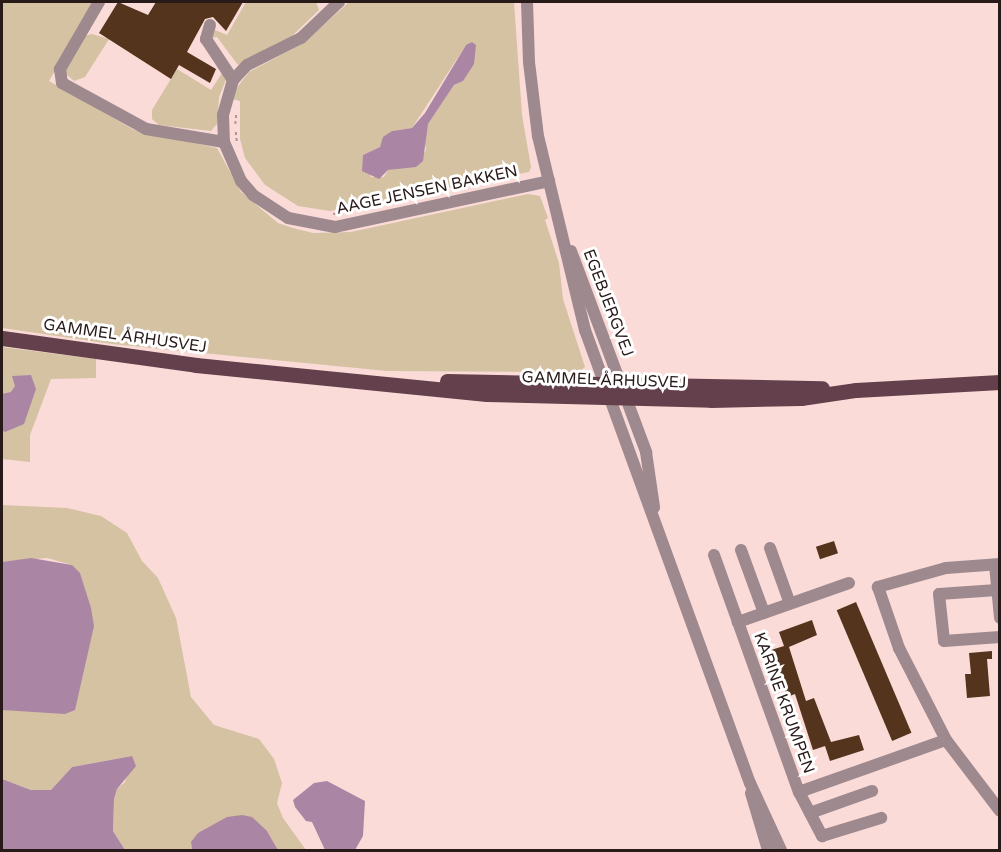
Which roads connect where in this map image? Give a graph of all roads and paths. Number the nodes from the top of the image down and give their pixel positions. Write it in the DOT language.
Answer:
graph roads {
  1 [pos="99,2"];
  2 [pos="339,2"];
  3 [pos="526,2"];
  4 [pos="210,26"];
  5 [pos="233,80"];
  6 [pos="236,110"];
  7 [pos="224,142"];
  8 [pos="237,144"];
  9 [pos="549,181"];
  10 [pos="405,200"];
  11 [pos="329,215"];
  12 [pos="566,242"];
  13 [pos="2,338"];
  14 [pos="999,382"];
  15 [pos="621,385"];
  16 [pos="856,390"];
  17 [pos="606,392"];
  18 [pos="627,400"];
  19 [pos="655,514"];
  20 [pos="770,548"];
  21 [pos="741,550"];
  22 [pos="714,555"];
  23 [pos="997,565"];
  24 [pos="849,583"];
  25 [pos="997,590"];
  26 [pos="790,604"];
  27 [pos="764,613"];
  28 [pos="999,618"];
  29 [pos="738,622"];
  30 [pos="999,637"];
  31 [pos="946,740"];
  32 [pos="750,783"];
  33 [pos="799,792"];
  34 [pos="872,792"];
  35 [pos="999,810"];
  36 [pos="810,813"];
  37 [pos="880,818"];
  38 [pos="768,850"];
  39 [pos="781,850"];
  1 -- 7 [label="street"];
  2 -- 5 [label="street"];
  3 -- 9 [label="street, EGEBJERGVEJ"];
  4 -- 5 [label="street"];
  5 -- 7 [label="street, AAGE JENSEN BAKKEN"];
  6 -- 8 [label="path"];
  7 -- 9 [label="street, AAGE JENSEN BAKKEN"];
  9 -- 12 [label="street, EGEBJERGVEJ"];
  10 -- 11 [label="path"];
  12 -- 15 [label="street, EGEBJERGVEJ"];
  12 -- 17 [label="street, EGEBJERGVEJ"];
  13 -- 17 [label="main road, GAMMEL ÅRHUSVEJ"];
  14 -- 16 [label="main road, GAMMEL ÅRHUSVEJ"];
  15 -- 16 [label="main road, GAMMEL ÅRHUSVEJ"];
  15 -- 17 [label="main road, GAMMEL ÅRHUSVEJ"];
  15 -- 18 [label="street, EGEBJERGVEJ"];
  16 -- 18 [label="main road, GAMMEL ÅRHUSVEJ"];
  17 -- 18 [label="main road, GAMMEL ÅRHUSVEJ"];
  17 -- 19 [label="street, EGEBJERGVEJ"];
  18 -- 19 [label="street, EGEBJERGVEJ"];
  19 -- 32 [label="street, EGEBJERGVEJ"];
  20 -- 26 [label="street"];
  21 -- 27 [label="street"];
  22 -- 29 [label="street"];
  23 -- 25 [label="street"];
  23 -- 31 [label="street"];
  24 -- 26 [label="street, KARINE KRUMPEN"];
  25 -- 28 [label="street"];
  25 -- 30 [label="street"];
  26 -- 27 [label="street, KARINE KRUMPEN"];
  27 -- 29 [label="street, KARINE KRUMPEN"];
  29 -- 33 [label="street, KARINE KRUMPEN"];
  31 -- 33 [label="street, KARINE KRUMPEN"];
  31 -- 35 [label="street"];
  32 -- 38 [label="street, EGEBJERGVEJ"];
  32 -- 39 [label="street, EGEBJERGVEJ"];
  33 -- 36 [label="street"];
  34 -- 36 [label="street"];
  36 -- 37 [label="street"];
}
